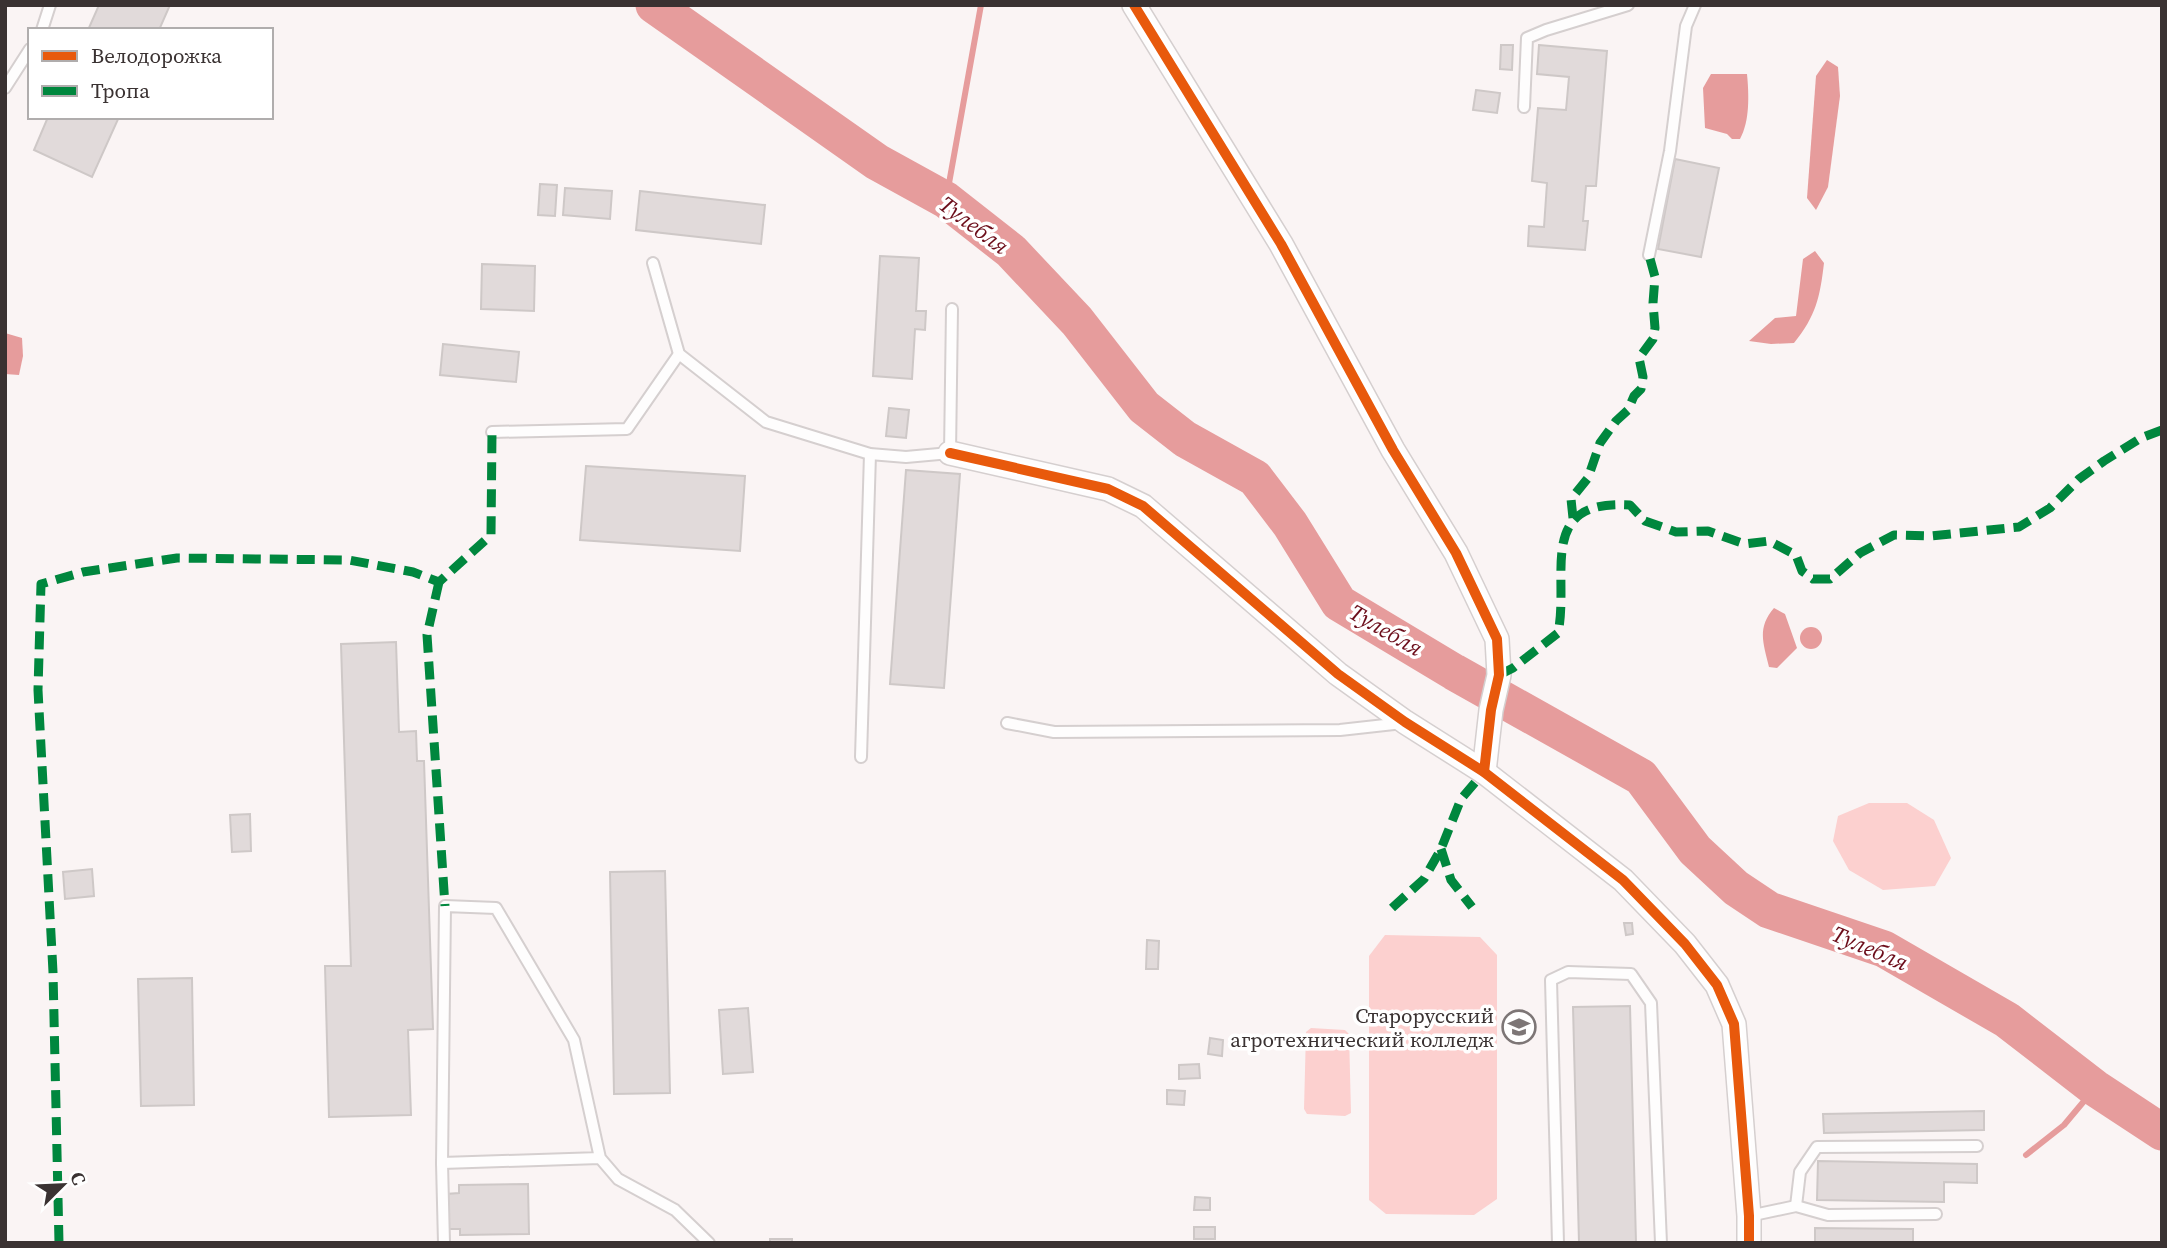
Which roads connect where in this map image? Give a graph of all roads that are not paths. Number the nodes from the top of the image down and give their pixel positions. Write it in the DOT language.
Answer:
graph roads {
  1 [pos="50,5"];
  2 [pos="1134,5"];
  3 [pos="1628,5"];
  4 [pos="1695,5"];
  5 [pos="43,28"];
  6 [pos="28,52"];
  7 [pos="5,88"];
  8 [pos="1524,107"];
  9 [pos="1648,255"];
  10 [pos="653,263"];
  11 [pos="952,309"];
  12 [pos="679,354"];
  13 [pos="492,432"];
  14 [pos="950,453"];
  15 [pos="870,454"];
  16 [pos="1405,722"];
  17 [pos="1007,723"];
  18 [pos="861,757"];
  19 [pos="1484,772"];
  20 [pos="1977,1146"];
  21 [pos="600,1158"];
  22 [pos="442,1163"];
  23 [pos="1796,1206"];
  24 [pos="1936,1214"];
  25 [pos="1749,1216"];
  26 [pos="444,1243"];
  27 [pos="709,1243"];
  28 [pos="1558,1243"];
  29 [pos="1661,1243"];
  30 [pos="1749,1243"];
  1 -- 5 [label="lane"];
  2 -- 19 [label="street"];
  3 -- 8 [label="lane"];
  4 -- 9 [label="lane"];
  6 -- 7 [label="lane"];
  10 -- 12 [label="lane"];
  11 -- 14 [label="lane"];
  12 -- 13 [label="lane"];
  12 -- 15 [label="lane"];
  14 -- 15 [label="lane"];
  14 -- 16 [label="street"];
  15 -- 18 [label="lane"];
  16 -- 17 [label="lane"];
  16 -- 19 [label="street"];
  19 -- 25 [label="street"];
  20 -- 23 [label="lane"];
  21 -- 22 [label="lane"];
  21 -- 22 [label="lane"];
  21 -- 27 [label="lane"];
  22 -- 26 [label="lane"];
  23 -- 24 [label="lane"];
  23 -- 25 [label="lane"];
  25 -- 30 [label="street"];
  28 -- 29 [label="lane"];
}
